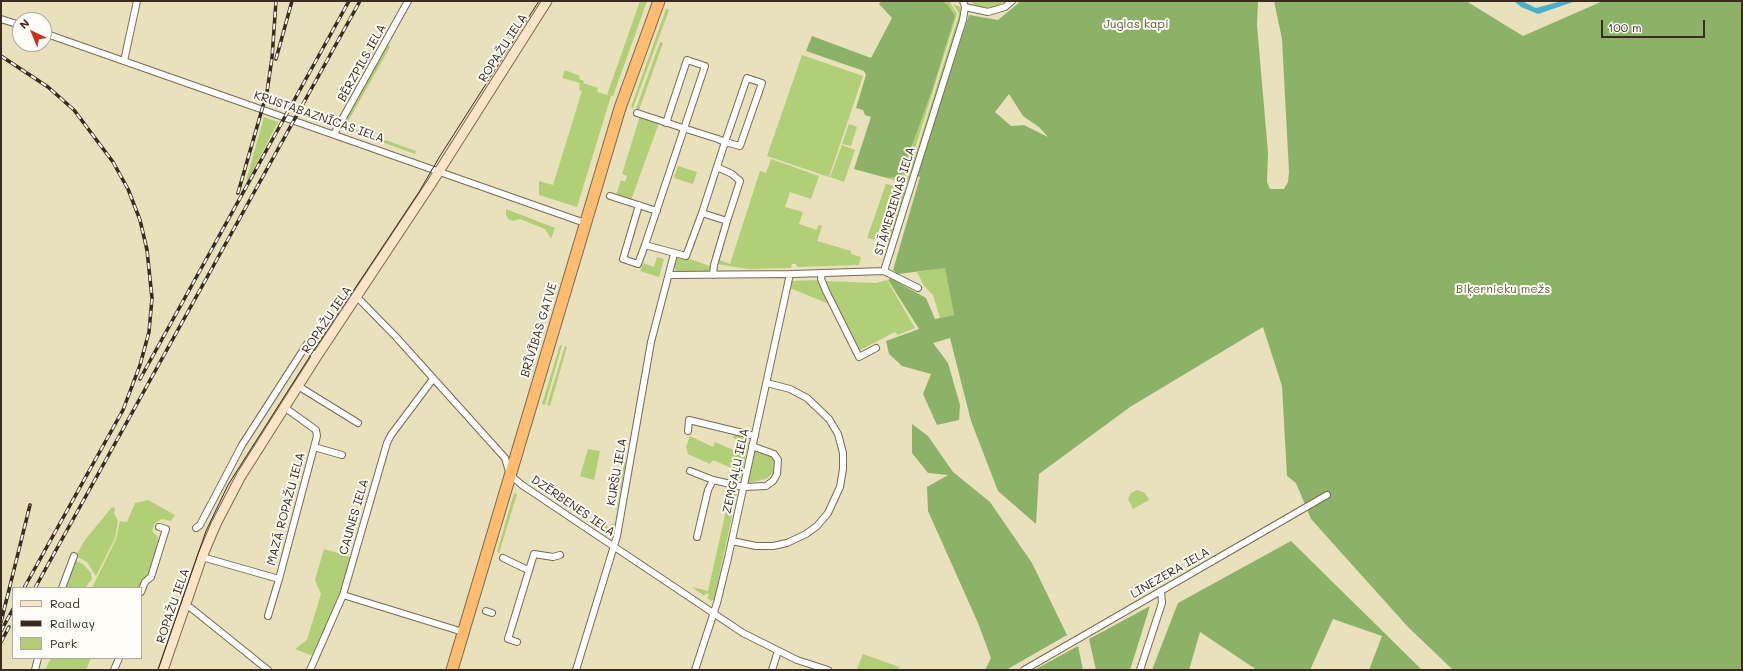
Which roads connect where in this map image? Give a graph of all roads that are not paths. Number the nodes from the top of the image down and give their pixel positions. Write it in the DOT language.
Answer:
graph roads {
  1 [pos="137,1"];
  2 [pos="408,1"];
  3 [pos="547,1"];
  4 [pos="659,1"];
  5 [pos="1012,1"];
  6 [pos="964,4"];
  7 [pos="1,19"];
  8 [pos="12,22"];
  9 [pos="52,36"];
  10 [pos="124,61"];
  11 [pos="637,113"];
  12 [pos="666,123"];
  13 [pos="683,128"];
  14 [pos="334,134"];
  15 [pos="725,142"];
  16 [pos="717,167"];
  17 [pos="439,170"];
  18 [pos="610,196"];
  19 [pos="639,205"];
  20 [pos="657,210"];
  21 [pos="702,213"];
  22 [pos="727,221"];
  23 [pos="585,223"];
  24 [pos="645,244"];
  25 [pos="674,254"];
  26 [pos="884,271"];
  27 [pos="790,274"];
  28 [pos="822,274"];
  29 [pos="669,275"];
  30 [pos="713,275"];
  31 [pos="918,288"];
  32 [pos="357,297"];
  33 [pos="876,348"];
  34 [pos="317,356"];
  35 [pos="433,379"];
  36 [pos="767,383"];
  37 [pos="298,386"];
  38 [pos="284,407"];
  39 [pos="358,424"];
  40 [pos="688,431"];
  41 [pos="755,436"];
  42 [pos="752,446"];
  43 [pos="314,447"];
  44 [pos="342,455"];
  45 [pos="690,471"];
  46 [pos="510,475"];
  47 [pos="713,480"];
  48 [pos="744,487"];
  49 [pos="1327,495"];
  50 [pos="159,527"];
  51 [pos="196,528"];
  52 [pos="697,537"];
  53 [pos="732,541"];
  54 [pos="614,547"];
  55 [pos="74,556"];
  56 [pos="560,556"];
  57 [pos="202,557"];
  58 [pos="503,558"];
  59 [pos="528,570"];
  60 [pos="279,579"];
  61 [pos="62,587"];
  62 [pos="142,590"];
  63 [pos="1161,591"];
  64 [pos="343,595"];
  65 [pos="186,606"];
  66 [pos="714,613"];
  67 [pos="268,616"];
  68 [pos="463,632"];
  69 [pos="518,642"];
  70 [pos="778,651"];
  71 [pos="38,659"];
  72 [pos="119,659"];
  73 [pos="34,670"];
  74 [pos="114,670"];
  75 [pos="163,670"];
  76 [pos="268,670"];
  77 [pos="310,670"];
  78 [pos="452,670"];
  79 [pos="576,670"];
  80 [pos="695,670"];
  81 [pos="772,670"];
  82 [pos="828,670"];
  83 [pos="1024,670"];
  84 [pos="1140,670"];
  1 -- 10 [label="street"];
  2 -- 14 [label="street, BĒRZPILS IELA"];
  3 -- 17 [label="street, ROPAŽU IELA"];
  4 -- 23 [label="highway, BRĪVĪBAS GATVE"];
  5 -- 6 [label="street"];
  6 -- 26 [label="street, STĀMERIENAS IELA"];
  7 -- 8 [label="street"];
  9 -- 10 [label="street, KRUSTABAZNĪCAS IELA"];
  10 -- 14 [label="street, KRUSTABAZNĪCAS IELA"];
  11 -- 12 [label="street"];
  12 -- 13 [label="street"];
  12 -- 13 [label="street"];
  13 -- 15 [label="street"];
  13 -- 20 [label="street"];
  14 -- 17 [label="street, KRUSTABAZNĪCAS IELA"];
  15 -- 15 [label="street"];
  15 -- 16 [label="street"];
  16 -- 21 [label="street"];
  16 -- 22 [label="street"];
  17 -- 23 [label="street, KRUSTABAZNĪCAS IELA"];
  17 -- 32 [label="street, ROPAŽU IELA"];
  18 -- 19 [label="street"];
  19 -- 20 [label="street"];
  19 -- 24 [label="street"];
  20 -- 24 [label="street"];
  21 -- 22 [label="street"];
  21 -- 25 [label="street"];
  22 -- 30 [label="street"];
  23 -- 46 [label="highway, BRĪVĪBAS GATVE"];
  24 -- 25 [label="street"];
  25 -- 29 [label="street, KURŠU IELA"];
  26 -- 28 [label="street, STĀMERIENAS IELA"];
  26 -- 31 [label="street"];
  27 -- 28 [label="street, STĀMERIENAS IELA"];
  27 -- 30 [label="street, STĀMERIENAS IELA"];
  27 -- 36 [label="street, ZEMGAĻU IELA"];
  28 -- 33 [label="street"];
  29 -- 30 [label="street, STĀMERIENAS IELA"];
  29 -- 54 [label="street, KURŠU IELA"];
  32 -- 34 [label="street, ROPAŽU IELA"];
  32 -- 35 [label="street"];
  34 -- 37 [label="street, ROPAŽU IELA"];
  34 -- 51 [label="street, ROPAŽU IELA"];
  35 -- 46 [label="street"];
  35 -- 64 [label="street, CAUNES IELA"];
  36 -- 41 [label="street, ZEMGAĻU IELA"];
  36 -- 53 [label="street"];
  37 -- 38 [label="street, ROPAŽU IELA"];
  37 -- 39 [label="street"];
  38 -- 43 [label="street, MAZĀ ROPAŽU IELA"];
  38 -- 57 [label="street, ROPAŽU IELA"];
  40 -- 41 [label="street"];
  41 -- 42 [label="street, ZEMGAĻU IELA"];
  42 -- 48 [label="street, ZEMGAĻU IELA"];
  42 -- 48 [label="street"];
  43 -- 44 [label="street"];
  43 -- 60 [label="street, MAZĀ ROPAŽU IELA"];
  45 -- 47 [label="street"];
  46 -- 54 [label="street, DZĒRBENES IELA"];
  46 -- 68 [label="highway, BRĪVĪBAS GATVE"];
  47 -- 48 [label="street"];
  47 -- 52 [label="street"];
  48 -- 53 [label="street, ZEMGAĻU IELA"];
  49 -- 63 [label="street, LINEZERA IELA"];
  50 -- 62 [label="street"];
  53 -- 66 [label="street, ZEMGAĻU IELA"];
  54 -- 66 [label="street, DZĒRBENES IELA"];
  54 -- 79 [label="street, KURŠU IELA"];
  55 -- 61 [label="street"];
  56 -- 59 [label="street"];
  57 -- 60 [label="street, MAZĀ ROPAŽU IELA"];
  57 -- 65 [label="street, ROPAŽU IELA"];
  58 -- 59 [label="street"];
  59 -- 69 [label="street"];
  60 -- 67 [label="street"];
  63 -- 83 [label="street, LINEZERA IELA"];
  63 -- 84 [label="street"];
  64 -- 68 [label="street"];
  64 -- 77 [label="street, CAUNES IELA"];
  65 -- 75 [label="street, ROPAŽU IELA"];
  65 -- 76 [label="street"];
  66 -- 70 [label="street, DZĒRBENES IELA"];
  66 -- 80 [label="street, ZEMGAĻU IELA"];
  68 -- 78 [label="highway, BRĪVĪBAS GATVE"];
  70 -- 81 [label="street"];
  70 -- 82 [label="street, DZĒRBENES IELA"];
  71 -- 73 [label="street"];
  72 -- 74 [label="street"];
}
